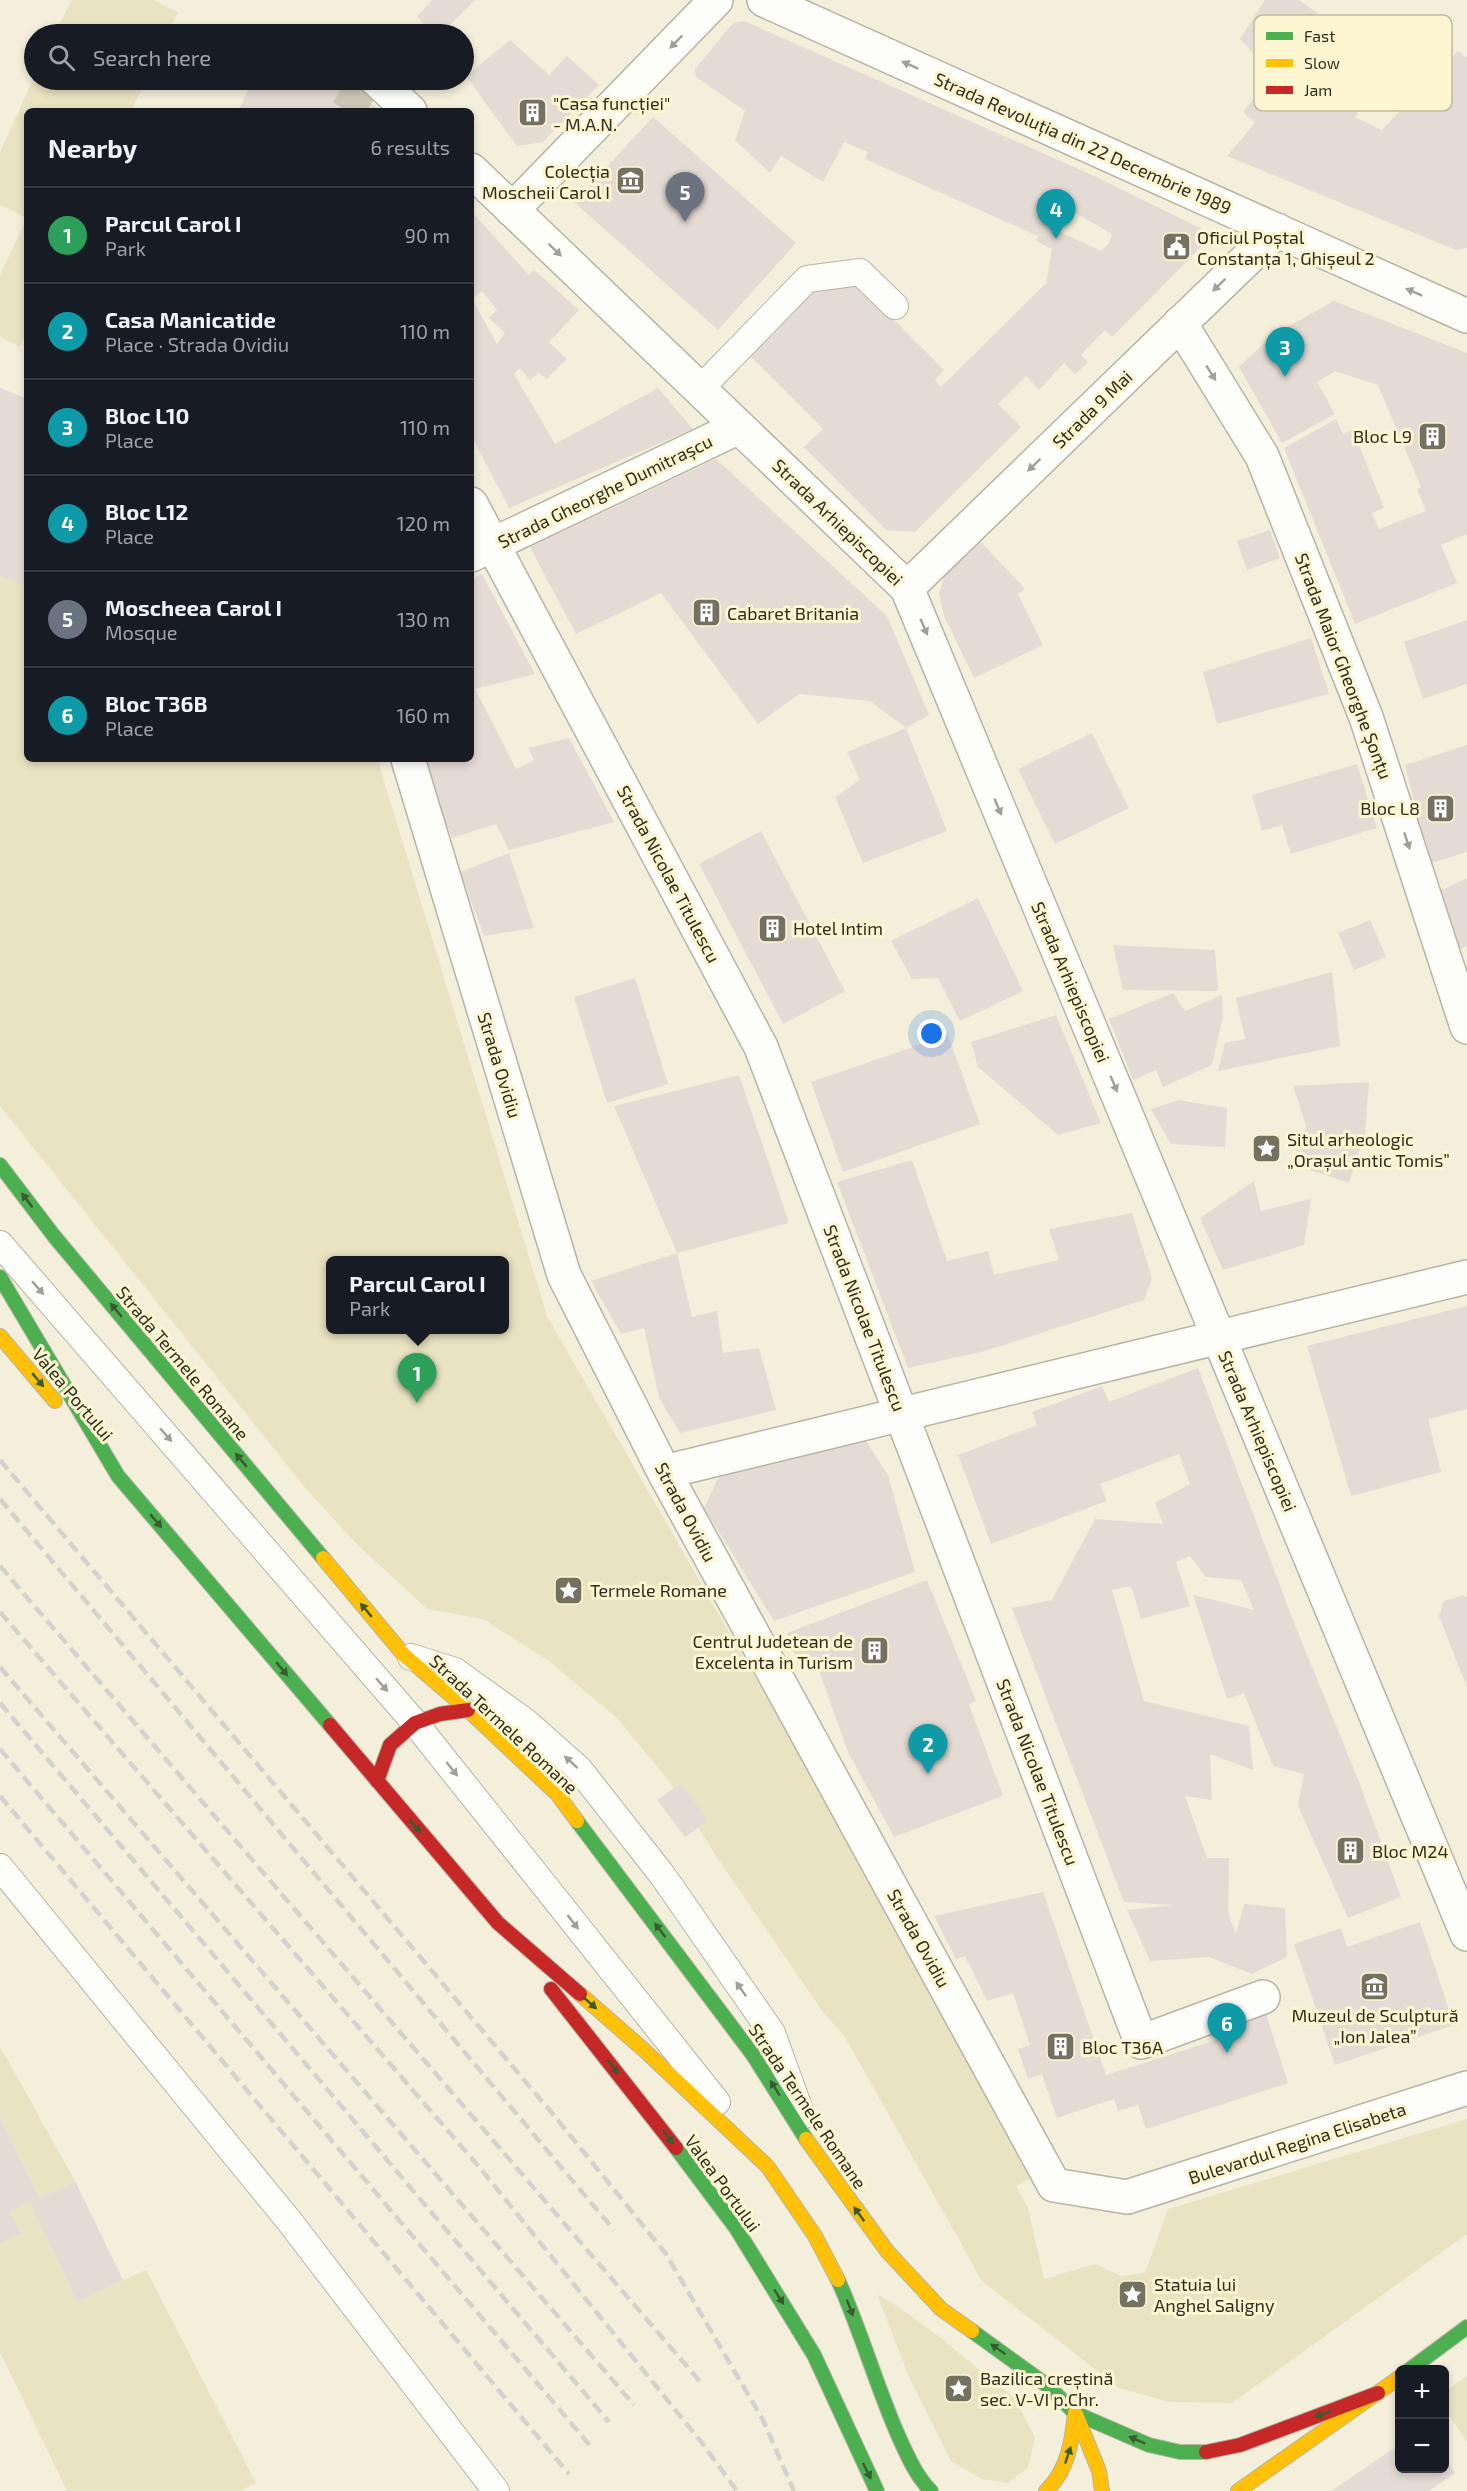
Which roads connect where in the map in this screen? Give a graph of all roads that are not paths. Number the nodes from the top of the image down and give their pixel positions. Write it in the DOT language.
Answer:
graph roads {
  1 [pos="716,0"];
  2 [pos="764,0"];
  3 [pos="388,90"];
  4 [pos="407,108"];
  5 [pos="474,173"];
  6 [pos="512,210"];
  7 [pos="1277,230"];
  8 [pos="895,306"];
  9 [pos="1467,316"];
  10 [pos="1180,323"];
  11 [pos="700,389"];
  12 [pos="739,427"];
  13 [pos="474,517"];
  14 [pos="482,550"];
  15 [pos="907,588"];
  16 [pos="409,762"];
  17 [pos="1467,1027"];
  18 [pos="0,1165"];
  19 [pos="27,1221"];
  20 [pos="54,1236"];
  21 [pos="0,1244"];
  22 [pos="0,1277"];
  23 [pos="1467,1277"];
  24 [pos="0,1336"];
  25 [pos="1219,1337"];
  26 [pos="902,1416"];
  27 [pos="664,1472"];
  28 [pos="118,1476"];
  29 [pos="404,1655"];
  30 [pos="468,1710"];
  31 [pos="415,1723"];
  32 [pos="377,1781"];
  33 [pos="0,1867"];
  34 [pos="498,1923"];
  35 [pos="1467,1934"];
  36 [pos="1263,1996"];
  37 [pos="1467,2088"];
  38 [pos="817,2156"];
  39 [pos="768,2167"];
  40 [pos="1127,2197"];
  41 [pos="1467,2327"];
  42 [pos="1416,2365"];
  43 [pos="1395,2381"];
  44 [pos="1378,2393"];
  45 [pos="1075,2413"];
  46 [pos="496,2491"];
  47 [pos="877,2491"];
  48 [pos="931,2491"];
  49 [pos="1047,2491"];
  50 [pos="1102,2491"];
  51 [pos="1238,2491"];
  1 -- 6 [label="street, one-way"];
  7 -- 2 [label="street, Strada Revoluția din 22 Decembrie 1989, one-way"];
  3 -- 4 [label="street"];
  5 -- 6 [label="street, Strada Arhiepiscopiei"];
  6 -- 11 [label="street, Strada Arhiepiscopiei, one-way"];
  9 -- 7 [label="street, Strada Revoluția din 22 Decembrie 1989, one-way"];
  7 -- 10 [label="street, Strada 9 Mai, one-way"];
  8 -- 11 [label="lane"];
  10 -- 15 [label="street, Strada 9 Mai, one-way"];
  10 -- 17 [label="street, Strada Maior Gheorghe Șonțu, one-way"];
  11 -- 12 [label="street, Strada Arhiepiscopiei"];
  12 -- 14 [label="street, Strada Gheorghe Dumitrașcu"];
  12 -- 15 [label="street, Strada Arhiepiscopiei"];
  13 -- 14 [label="street, Strada Nicolae Titulescu"];
  14 -- 26 [label="street, Strada Nicolae Titulescu"];
  15 -- 25 [label="street, Strada Arhiepiscopiei, one-way"];
  16 -- 27 [label="street, Strada Ovidiu"];
  20 -- 18 [label="street, Strada Termele Romane, one-way"];
  19 -- 20 [label="street"];
  29 -- 20 [label="street, Strada Termele Romane, one-way"];
  21 -- 31 [label="lane, one-way"];
  22 -- 28 [label="street"];
  23 -- 25 [label="street"];
  24 -- 28 [label="street, Valea Portului, one-way"];
  25 -- 26 [label="street"];
  25 -- 35 [label="street, Strada Arhiepiscopiei"];
  26 -- 27 [label="street"];
  26 -- 36 [label="street, Strada Nicolae Titulescu"];
  27 -- 40 [label="street, Strada Ovidiu"];
  28 -- 32 [label="street, one-way"];
  29 -- 30 [label="street, Strada Termele Romane"];
  38 -- 29 [label="lane, one-way"];
  30 -- 31 [label="street"];
  38 -- 30 [label="street, Strada Termele Romane, one-way"];
  31 -- 32 [label="street"];
  31 -- 39 [label="lane, one-way"];
  32 -- 34 [label="street, one-way"];
  33 -- 46 [label="lane"];
  34 -- 39 [label="street, one-way"];
  34 -- 47 [label="street, Valea Portului, one-way"];
  37 -- 40 [label="street, Bulevardul Regina Elisabeta"];
  45 -- 38 [label="street, Strada Termele Romane, one-way"];
  39 -- 48 [label="street, one-way"];
  41 -- 42 [label="street"];
  43 -- 44 [label="street, Strada Termele Romane"];
  44 -- 45 [label="street, Strada Termele Romane, one-way"];
  44 -- 51 [label="street, Strada Termele Romane"];
  49 -- 45 [label="street, one-way"];
  45 -- 50 [label="street"];
}
